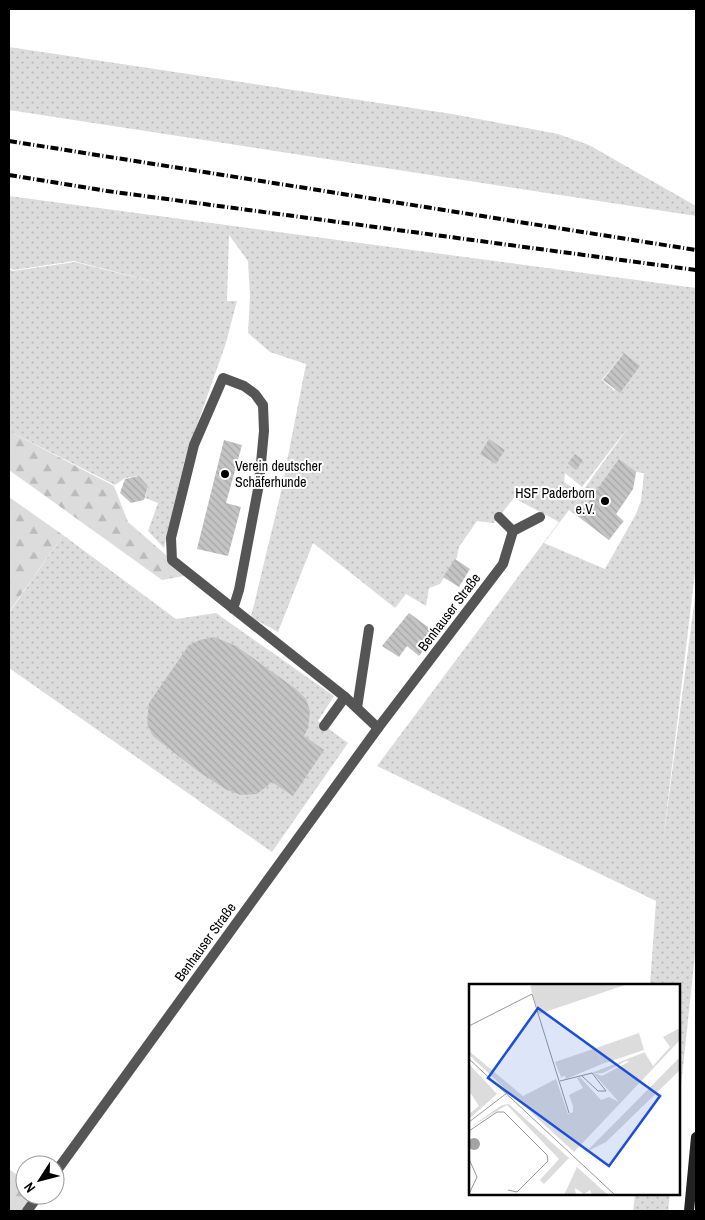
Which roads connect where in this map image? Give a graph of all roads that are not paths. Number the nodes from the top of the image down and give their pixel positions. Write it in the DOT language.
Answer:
graph roads {
  1 [pos="540,517"];
  2 [pos="499,518"];
  3 [pos="513,531"];
  4 [pos="233,609"];
  5 [pos="369,629"];
  6 [pos="345,696"];
  7 [pos="357,708"];
  8 [pos="324,726"];
  9 [pos="378,728"];
  10 [pos="696,1137"];
  11 [pos="65,1159"];
  12 [pos="688,1211"];
  1 -- 3 [label="lane"];
  2 -- 3 [label="lane"];
  3 -- 9 [label="lane, Benhauser Straße"];
  4 -- 4 [label="lane"];
  4 -- 6 [label="lane"];
  5 -- 7 [label="lane"];
  6 -- 7 [label="lane"];
  6 -- 8 [label="lane"];
  7 -- 9 [label="lane"];
  9 -- 11 [label="lane, Benhauser Straße"];
  10 -- 12 [label="main road"];
}
